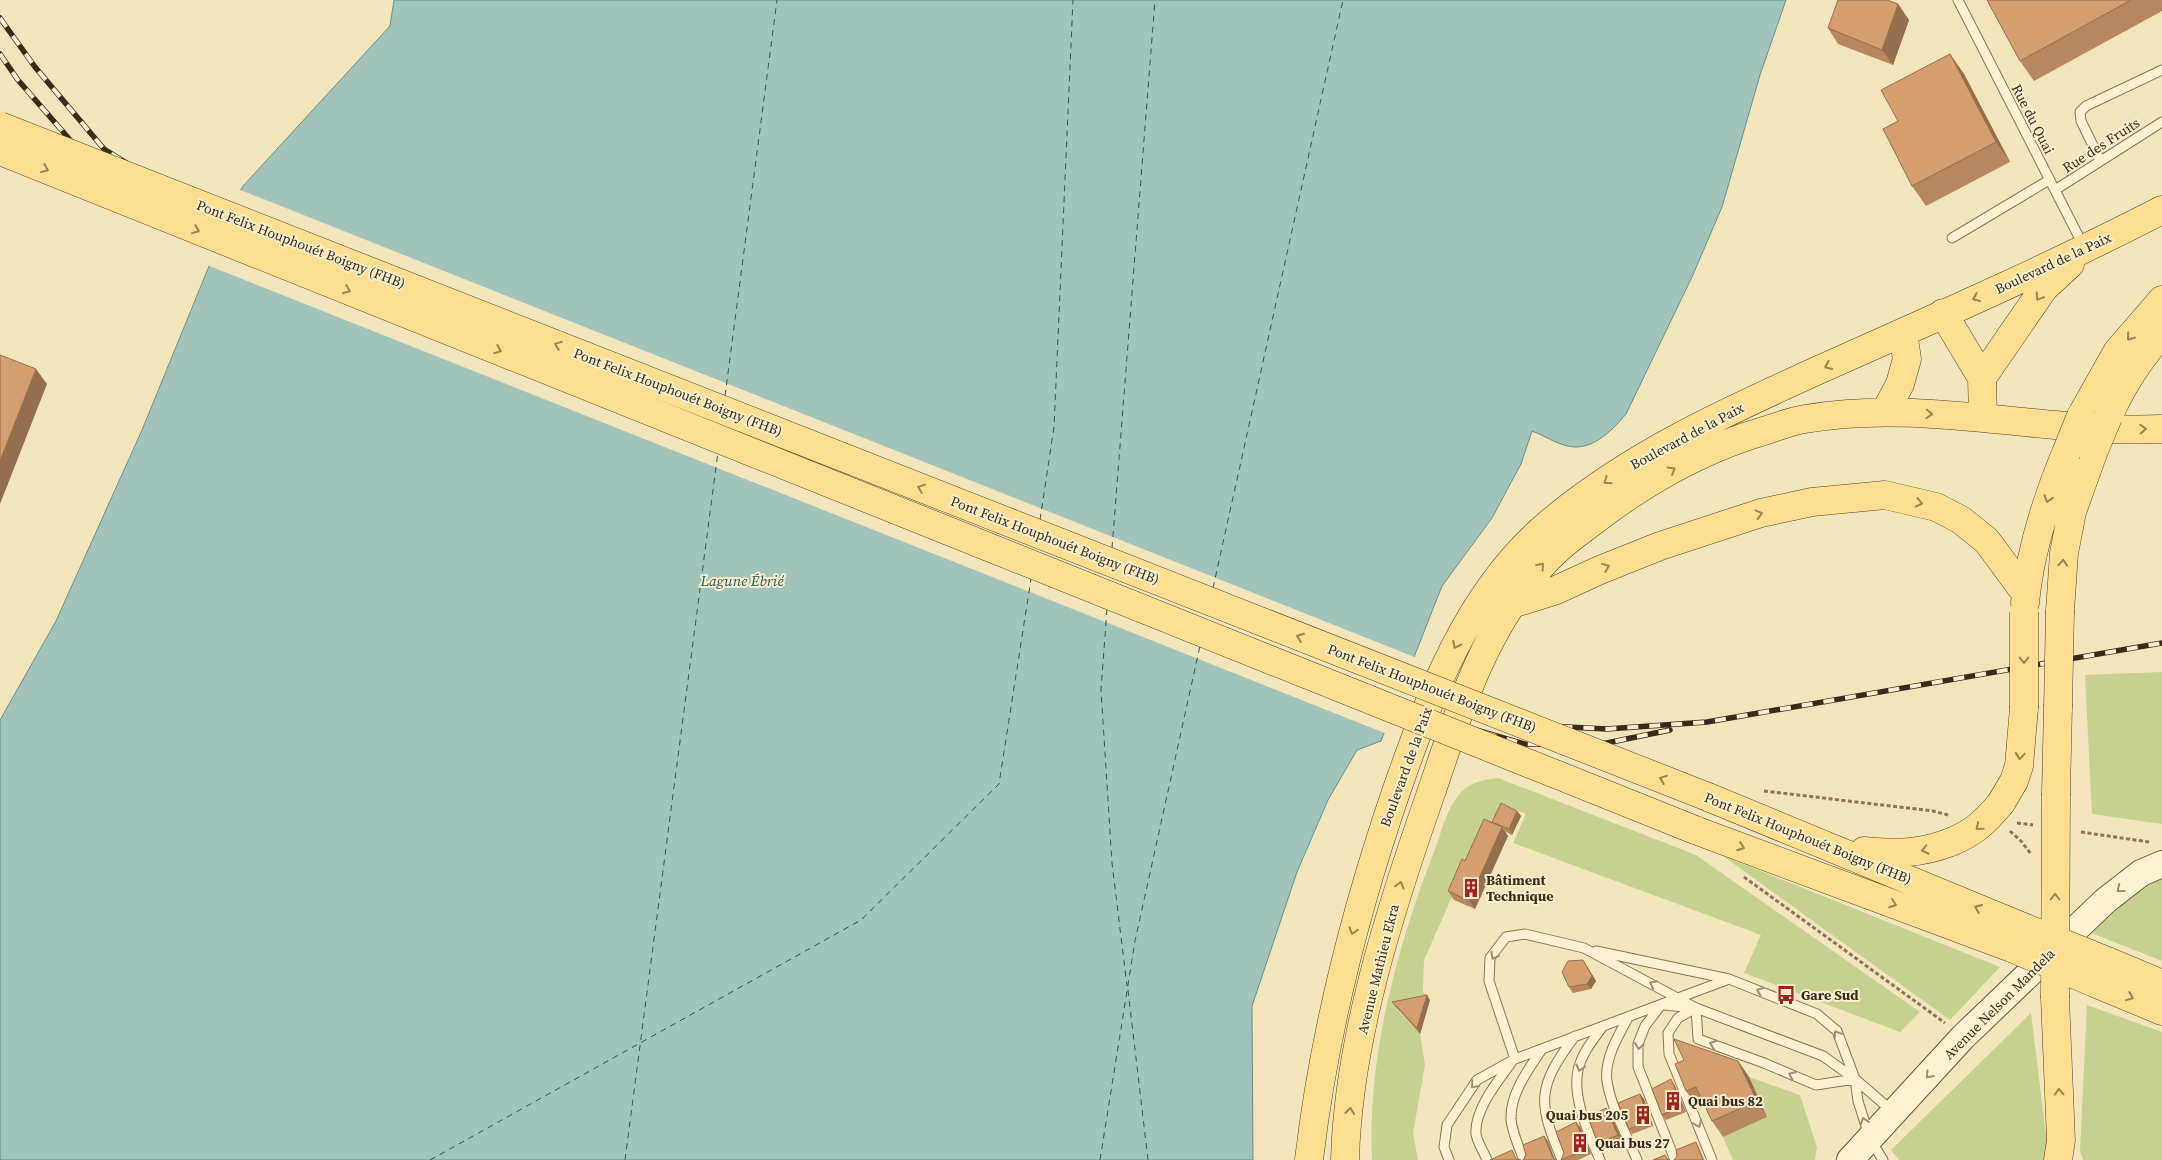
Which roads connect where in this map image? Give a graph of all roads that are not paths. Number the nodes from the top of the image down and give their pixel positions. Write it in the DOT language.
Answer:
graph roads {
  1 [pos="1958,0"];
  2 [pos="2162,70"];
  3 [pos="2162,122"];
  4 [pos="0,126"];
  5 [pos="0,151"];
  6 [pos="2100,160"];
  7 [pos="2049,180"];
  8 [pos="2055,190"];
  9 [pos="2162,210"];
  10 [pos="1952,238"];
  11 [pos="2085,250"];
  12 [pos="2162,300"];
  13 [pos="1943,313"];
  14 [pos="1903,333"];
  15 [pos="2162,333"];
  16 [pos="1982,378"];
  17 [pos="1885,412"];
  18 [pos="1983,417"];
  19 [pos="2094,417"];
  20 [pos="2162,429"];
  21 [pos="2025,603"];
  22 [pos="1512,604"];
  23 [pos="1434,784"];
  24 [pos="1835,848"];
  25 [pos="2162,864"];
  26 [pos="2018,938"];
  27 [pos="1584,948"];
  28 [pos="2102,973"];
  29 [pos="1729,979"];
  30 [pos="2162,984"];
  31 [pos="1679,998"];
  32 [pos="1662,1005"];
  33 [pos="1696,1008"];
  34 [pos="2162,1011"];
  35 [pos="1629,1016"];
  36 [pos="1603,1026"];
  37 [pos="1575,1036"];
  38 [pos="1543,1048"];
  39 [pos="1515,1059"];
  40 [pos="1855,1079"];
  41 [pos="1894,1113"];
  42 [pos="1876,1149"];
  43 [pos="2062,1154"];
  44 [pos="1309,1160"];
  45 [pos="1346,1160"];
  46 [pos="1449,1160"];
  47 [pos="1487,1160"];
  48 [pos="1524,1160"];
  49 [pos="1562,1160"];
  50 [pos="1600,1160"];
  51 [pos="1638,1160"];
  52 [pos="1675,1160"];
  53 [pos="1712,1160"];
  54 [pos="1850,1160"];
  1 -- 7 [label="lane, Rue du Quai"];
  2 -- 6 [label="lane"];
  3 -- 6 [label="lane, Rue des Fruits"];
  24 -- 4 [label="main road, Pont Felix Houphouét Boigny (FHB), one-way, bridge"];
  5 -- 26 [label="main road, Pont Felix Houphouét Boigny (FHB), one-way, bridge"];
  6 -- 8 [label="lane, Rue des Fruits"];
  7 -- 8 [label="lane, Rue du Quai"];
  7 -- 10 [label="lane"];
  8 -- 11 [label="lane, Rue du Quai"];
  9 -- 11 [label="main road, Boulevard de la Paix"];
  11 -- 13 [label="main road, Boulevard de la Paix, one-way"];
  11 -- 16 [label="main road, one-way"];
  12 -- 19 [label="main road, one-way"];
  13 -- 14 [label="main road, Boulevard de la Paix"];
  13 -- 16 [label="main road"];
  14 -- 17 [label="main road"];
  14 -- 44 [label="main road, Boulevard de la Paix, one-way"];
  15 -- 19 [label="main road"];
  16 -- 18 [label="main road"];
  17 -- 18 [label="main road, Boulevard de la Paix, one-way"];
  22 -- 17 [label="main road, Boulevard de la Paix, one-way"];
  18 -- 20 [label="main road, Boulevard de la Paix, one-way"];
  19 -- 21 [label="main road, one-way, bridge"];
  43 -- 19 [label="main road, one-way, bridge"];
  22 -- 21 [label="main road, one-way"];
  21 -- 24 [label="main road, one-way, bridge"];
  22 -- 23 [label="main road, Boulevard de la Paix"];
  45 -- 23 [label="main road, Avenue Mathieu Ekra, one-way"];
  26 -- 24 [label="main road, Pont Felix Houphouét Boigny (FHB), one-way"];
  25 -- 41 [label="main road, Avenue Nelson Mandela, one-way"];
  26 -- 28 [label="main road, Pont Felix Houphouét Boigny (FHB), bridge"];
  27 -- 29 [label="lane"];
  31 -- 27 [label="lane, one-way"];
  27 -- 39 [label="lane, one-way"];
  28 -- 30 [label="main road"];
  28 -- 34 [label="main road, one-way"];
  29 -- 31 [label="lane"];
  40 -- 29 [label="lane, one-way"];
  31 -- 32 [label="lane"];
  31 -- 33 [label="lane"];
  32 -- 33 [label="lane"];
  32 -- 35 [label="lane"];
  32 -- 52 [label="lane, one-way"];
  33 -- 40 [label="lane"];
  40 -- 33 [label="lane, one-way"];
  33 -- 53 [label="lane, one-way"];
  35 -- 36 [label="lane"];
  35 -- 51 [label="lane"];
  36 -- 37 [label="lane"];
  36 -- 50 [label="lane, one-way"];
  37 -- 38 [label="lane"];
  37 -- 49 [label="lane"];
  38 -- 39 [label="lane"];
  38 -- 48 [label="lane"];
  39 -- 46 [label="lane, one-way"];
  39 -- 47 [label="lane"];
  40 -- 41 [label="lane"];
  42 -- 40 [label="lane, one-way"];
  41 -- 42 [label="main road, Avenue Nelson Mandela"];
  42 -- 54 [label="main road, Avenue Nelson Mandela"];
}
